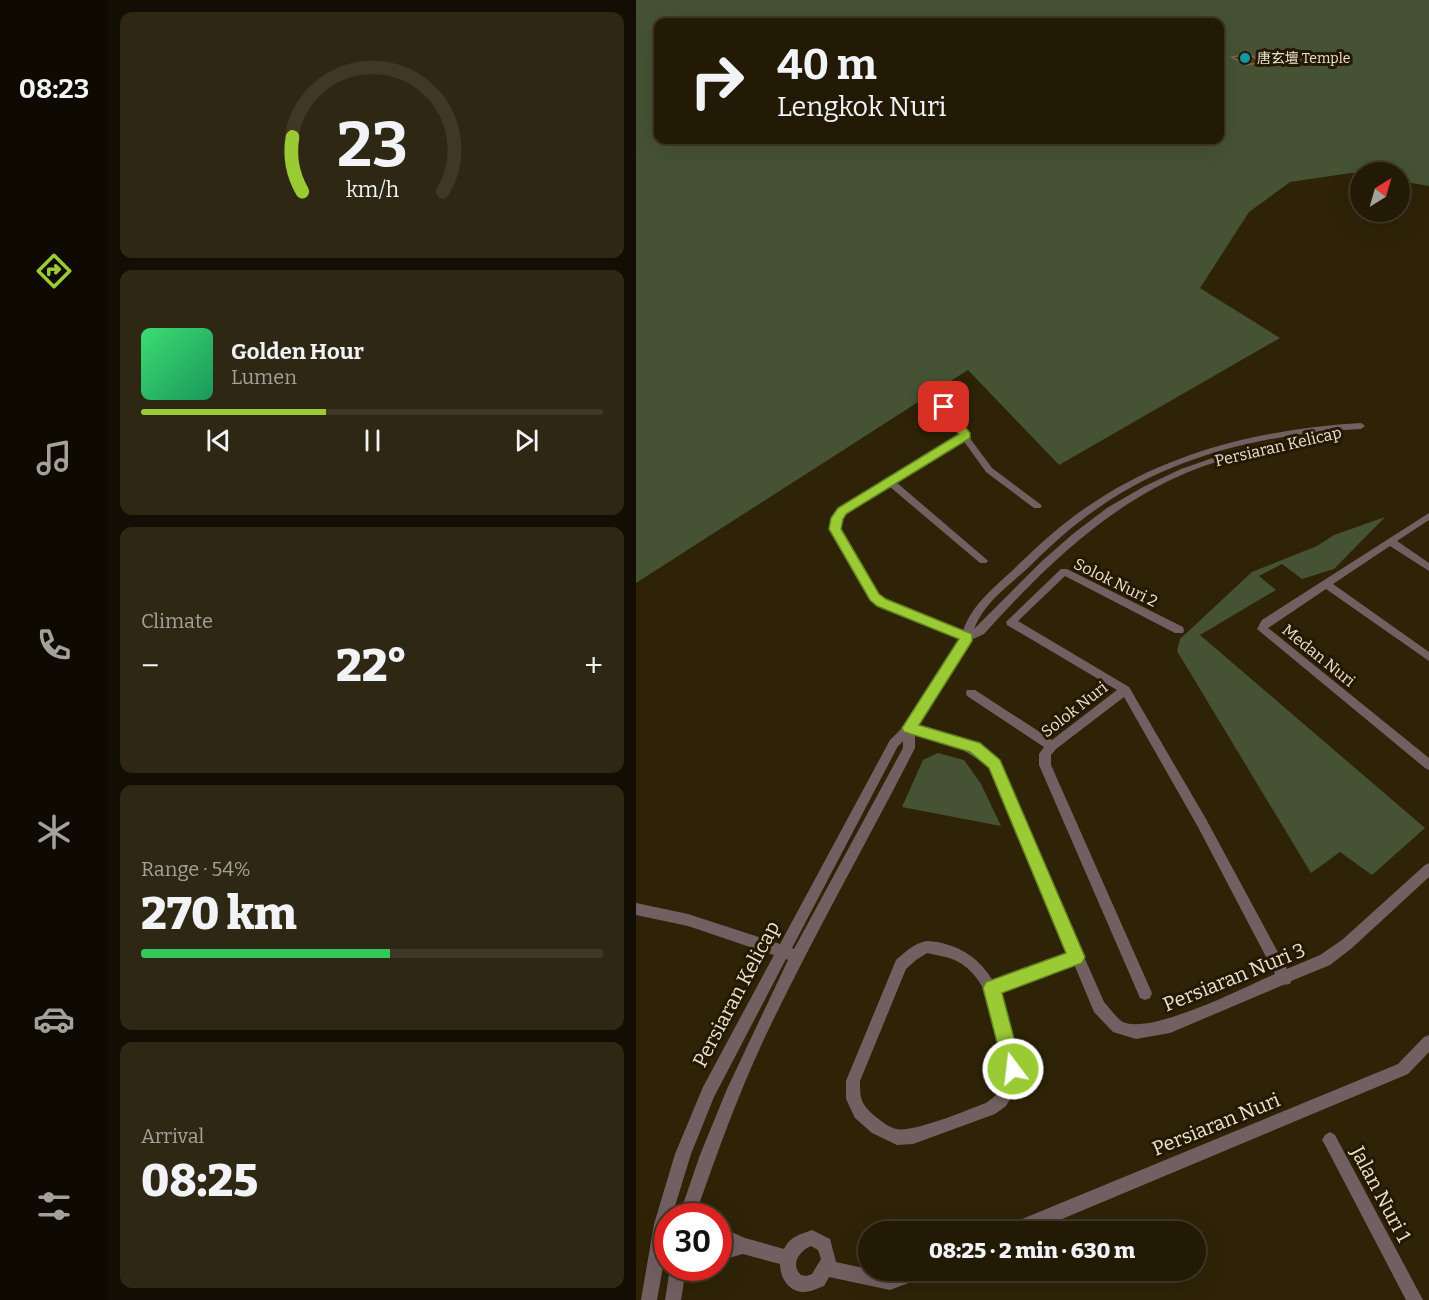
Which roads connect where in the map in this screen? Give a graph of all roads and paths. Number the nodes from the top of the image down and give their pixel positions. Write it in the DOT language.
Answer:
graph roads {
  1 [pos="944,407"];
  2 [pos="966,435"];
  3 [pos="889,481"];
  4 [pos="1037,506"];
  5 [pos="1429,516"];
  6 [pos="1064,530"];
  7 [pos="1074,536"];
  8 [pos="1390,541"];
  9 [pos="983,561"];
  10 [pos="1429,567"];
  11 [pos="1326,584"];
  12 [pos="1179,630"];
  13 [pos="967,637"];
  14 [pos="1429,657"];
  15 [pos="1125,690"];
  16 [pos="971,693"];
  17 [pos="909,728"];
  18 [pos="1052,746"];
  19 [pos="1429,765"];
  20 [pos="1429,869"];
  21 [pos="636,909"];
  22 [pos="782,951"];
  23 [pos="798,957"];
  24 [pos="1076,957"];
  25 [pos="1285,979"];
  26 [pos="992,988"];
  27 [pos="1145,993"];
  28 [pos="1429,1042"];
  29 [pos="1330,1140"];
  30 [pos="670,1203"];
  31 [pos="691,1203"];
  32 [pos="1037,1221"];
  33 [pos="732,1241"];
  34 [pos="743,1246"];
  35 [pos="732,1249"];
  36 [pos="788,1258"];
  37 [pos="827,1268"];
  38 [pos="858,1275"];
  39 [pos="654,1281"];
  40 [pos="676,1281"];
  41 [pos="649,1300"];
  42 [pos="674,1300"];
  43 [pos="1414,1300"];
  1 -- 2 [label="street"];
  2 -- 3 [label="street"];
  2 -- 4 [label="street"];
  3 -- 9 [label="street"];
  3 -- 13 [label="street"];
  5 -- 8 [label="street, Medan Nuri"];
  6 -- 7 [label="street"];
  6 -- 7 [label="street, Persiaran Kelicap"];
  6 -- 13 [label="street, Persiaran Kelicap"];
  7 -- 13 [label="street, Persiaran Kelicap"];
  8 -- 10 [label="street"];
  8 -- 11 [label="street, Medan Nuri"];
  11 -- 14 [label="street"];
  11 -- 19 [label="street, Medan Nuri"];
  12 -- 15 [label="street, Solok Nuri 2"];
  13 -- 17 [label="street, Persiaran Kelicap"];
  15 -- 18 [label="street, Solok Nuri"];
  15 -- 25 [label="street, Solok Nuri"];
  16 -- 18 [label="street"];
  17 -- 22 [label="street, Persiaran Kelicap"];
  17 -- 23 [label="street, Persiaran Kelicap"];
  17 -- 24 [label="street, Persiaran Nuri 3"];
  18 -- 27 [label="street, Solok Nuri"];
  20 -- 25 [label="street, Persiaran Nuri 3"];
  21 -- 22 [label="street"];
  22 -- 23 [label="street"];
  22 -- 30 [label="street, Persiaran Kelicap"];
  23 -- 31 [label="street, Persiaran Kelicap"];
  24 -- 25 [label="street, Persiaran Nuri 3"];
  24 -- 26 [label="street"];
  26 -- 26 [label="street"];
  28 -- 32 [label="street, Persiaran Nuri"];
  29 -- 43 [label="street, Jalan Nuri 1"];
  33 -- 34 [label="street"];
  34 -- 35 [label="street"];
  34 -- 36 [label="street"];
  36 -- 37 [label="street"];
  36 -- 37 [label="street"];
  37 -- 38 [label="street"];
  39 -- 41 [label="street, Persiaran Kelicap"];
  40 -- 42 [label="street"];
}
